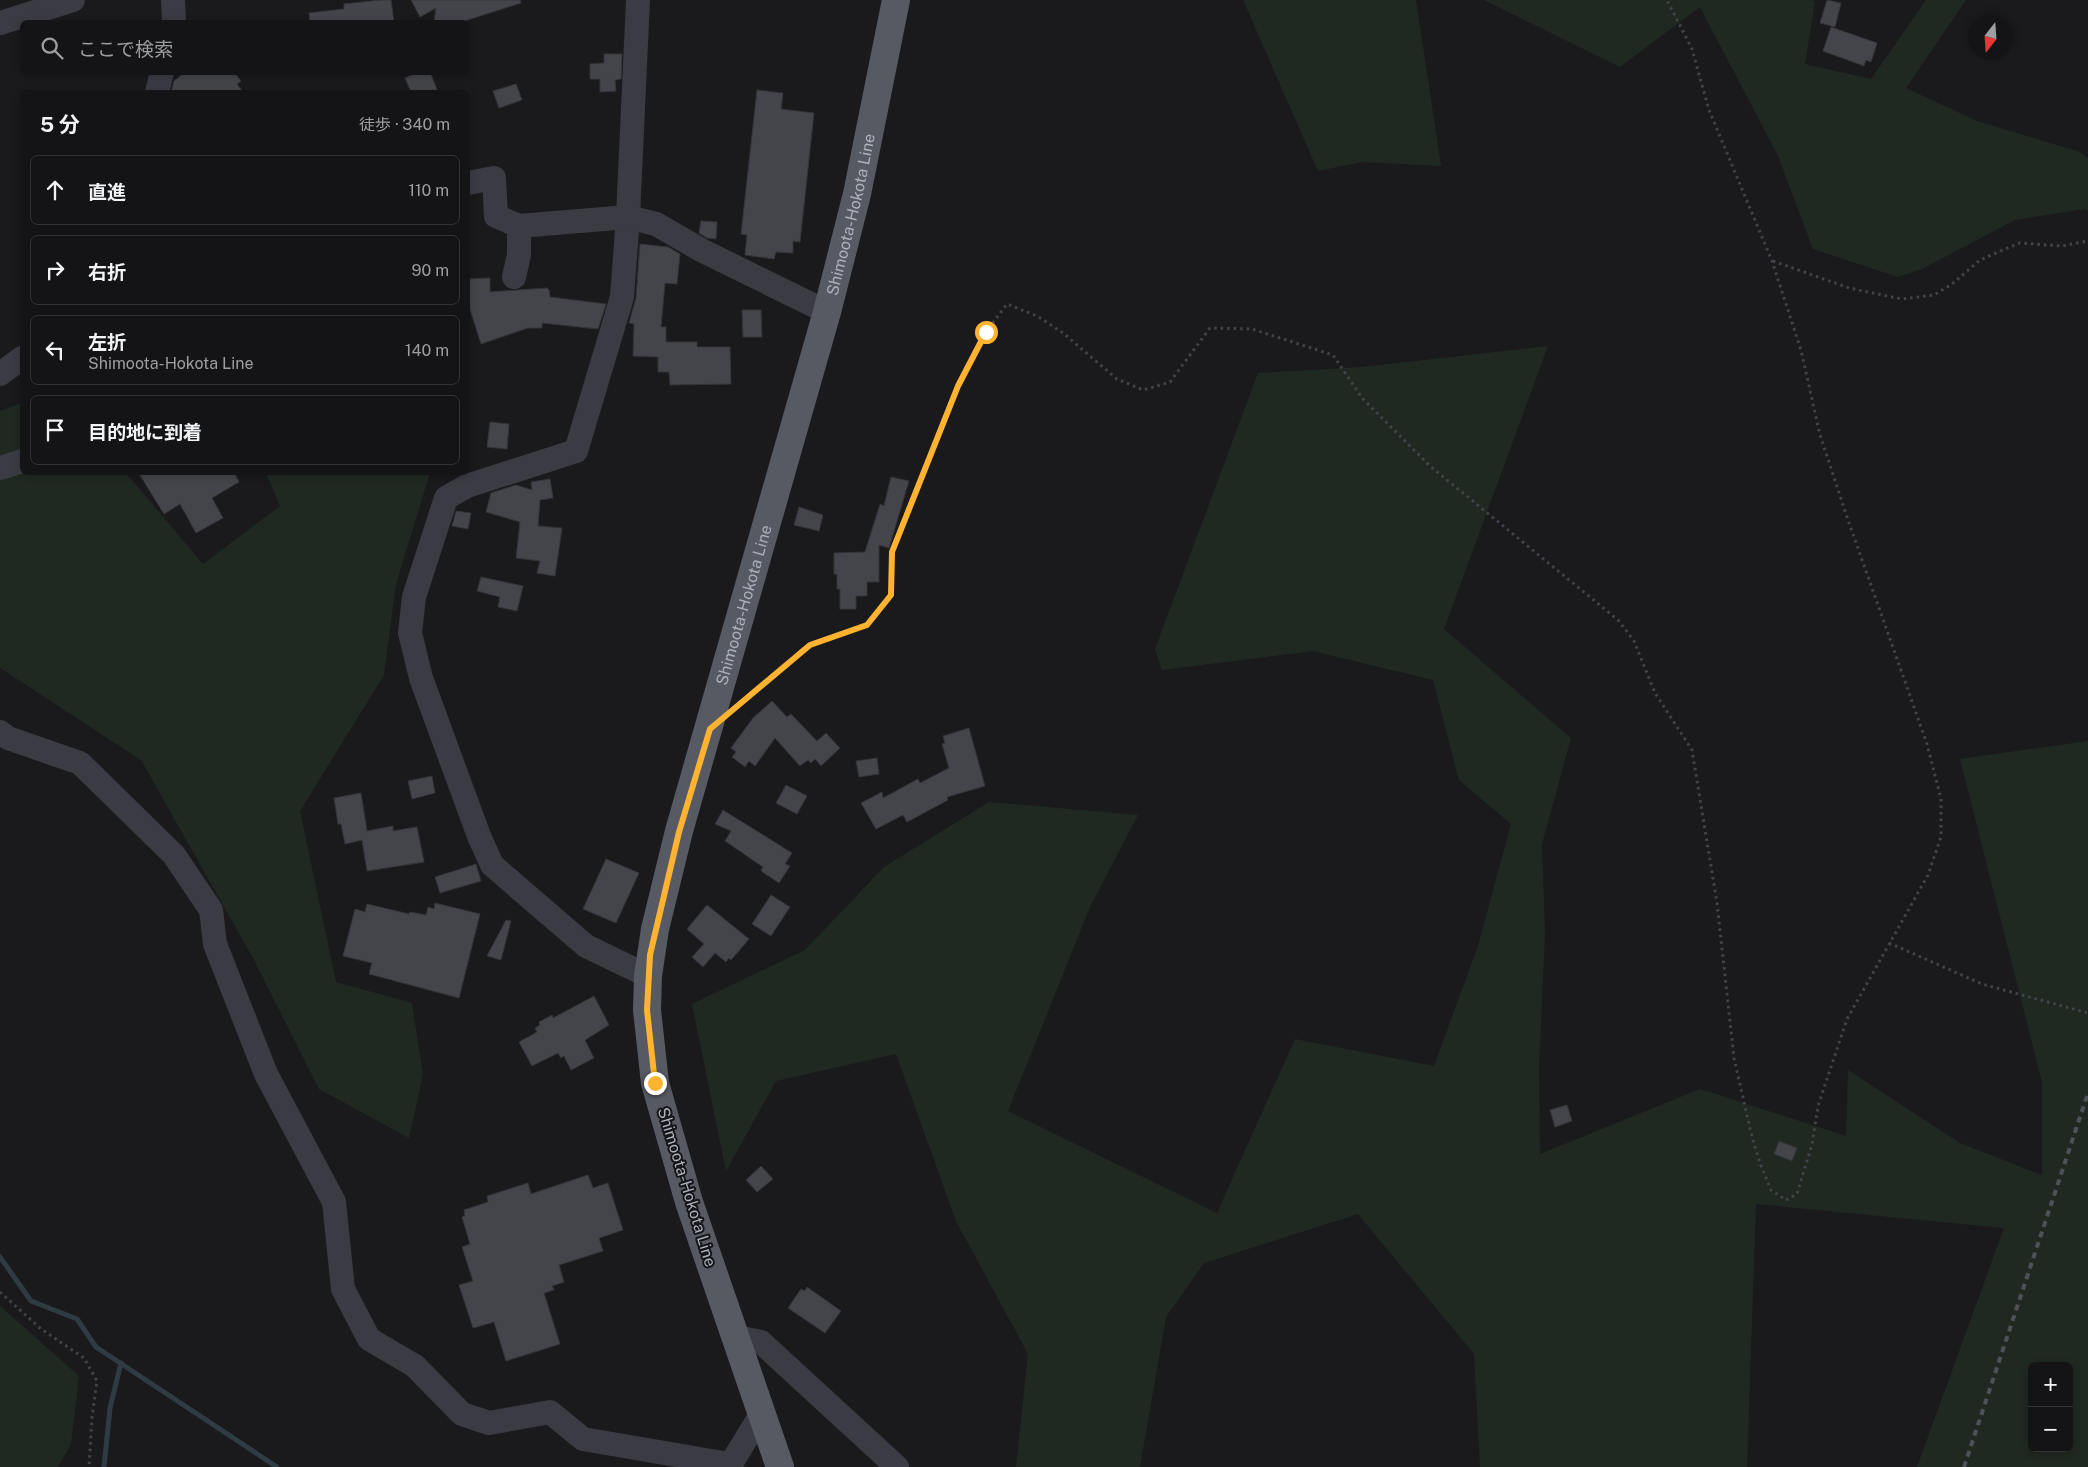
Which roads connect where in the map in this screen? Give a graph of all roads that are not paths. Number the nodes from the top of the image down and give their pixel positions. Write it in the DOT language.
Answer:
graph roads {
  1 [pos="73,0"];
  2 [pos="173,0"];
  3 [pos="638,0"];
  4 [pos="896,0"];
  5 [pos="174,20"];
  6 [pos="0,23"];
  7 [pos="161,75"];
  8 [pos="158,90"];
  9 [pos="470,183"];
  10 [pos="628,217"];
  11 [pos="519,226"];
  12 [pos="514,277"];
  13 [pos="827,312"];
  14 [pos="20,359"];
  15 [pos="0,374"];
  16 [pos="20,462"];
  17 [pos="0,468"];
  18 [pos="0,732"];
  19 [pos="648,976"];
  20 [pos="736,1337"];
  21 [pos="762,1413"];
  22 [pos="729,1466"];
  23 [pos="780,1467"];
  24 [pos="897,1467"];
  1 -- 6 [label="street"];
  2 -- 5 [label="street"];
  3 -- 10 [label="street"];
  4 -- 13 [label="main road, Shimoota-Hokota Line"];
  7 -- 8 [label="street"];
  9 -- 11 [label="street"];
  10 -- 11 [label="street"];
  10 -- 13 [label="street"];
  10 -- 19 [label="street"];
  11 -- 12 [label="street"];
  13 -- 19 [label="main road, Shimoota-Hokota Line"];
  14 -- 15 [label="street"];
  16 -- 17 [label="street"];
  18 -- 22 [label="street"];
  19 -- 20 [label="main road, Shimoota-Hokota Line"];
  20 -- 21 [label="main road, Shimoota-Hokota Line"];
  20 -- 24 [label="street"];
  21 -- 22 [label="street"];
  21 -- 23 [label="main road, Shimoota-Hokota Line"];
}
